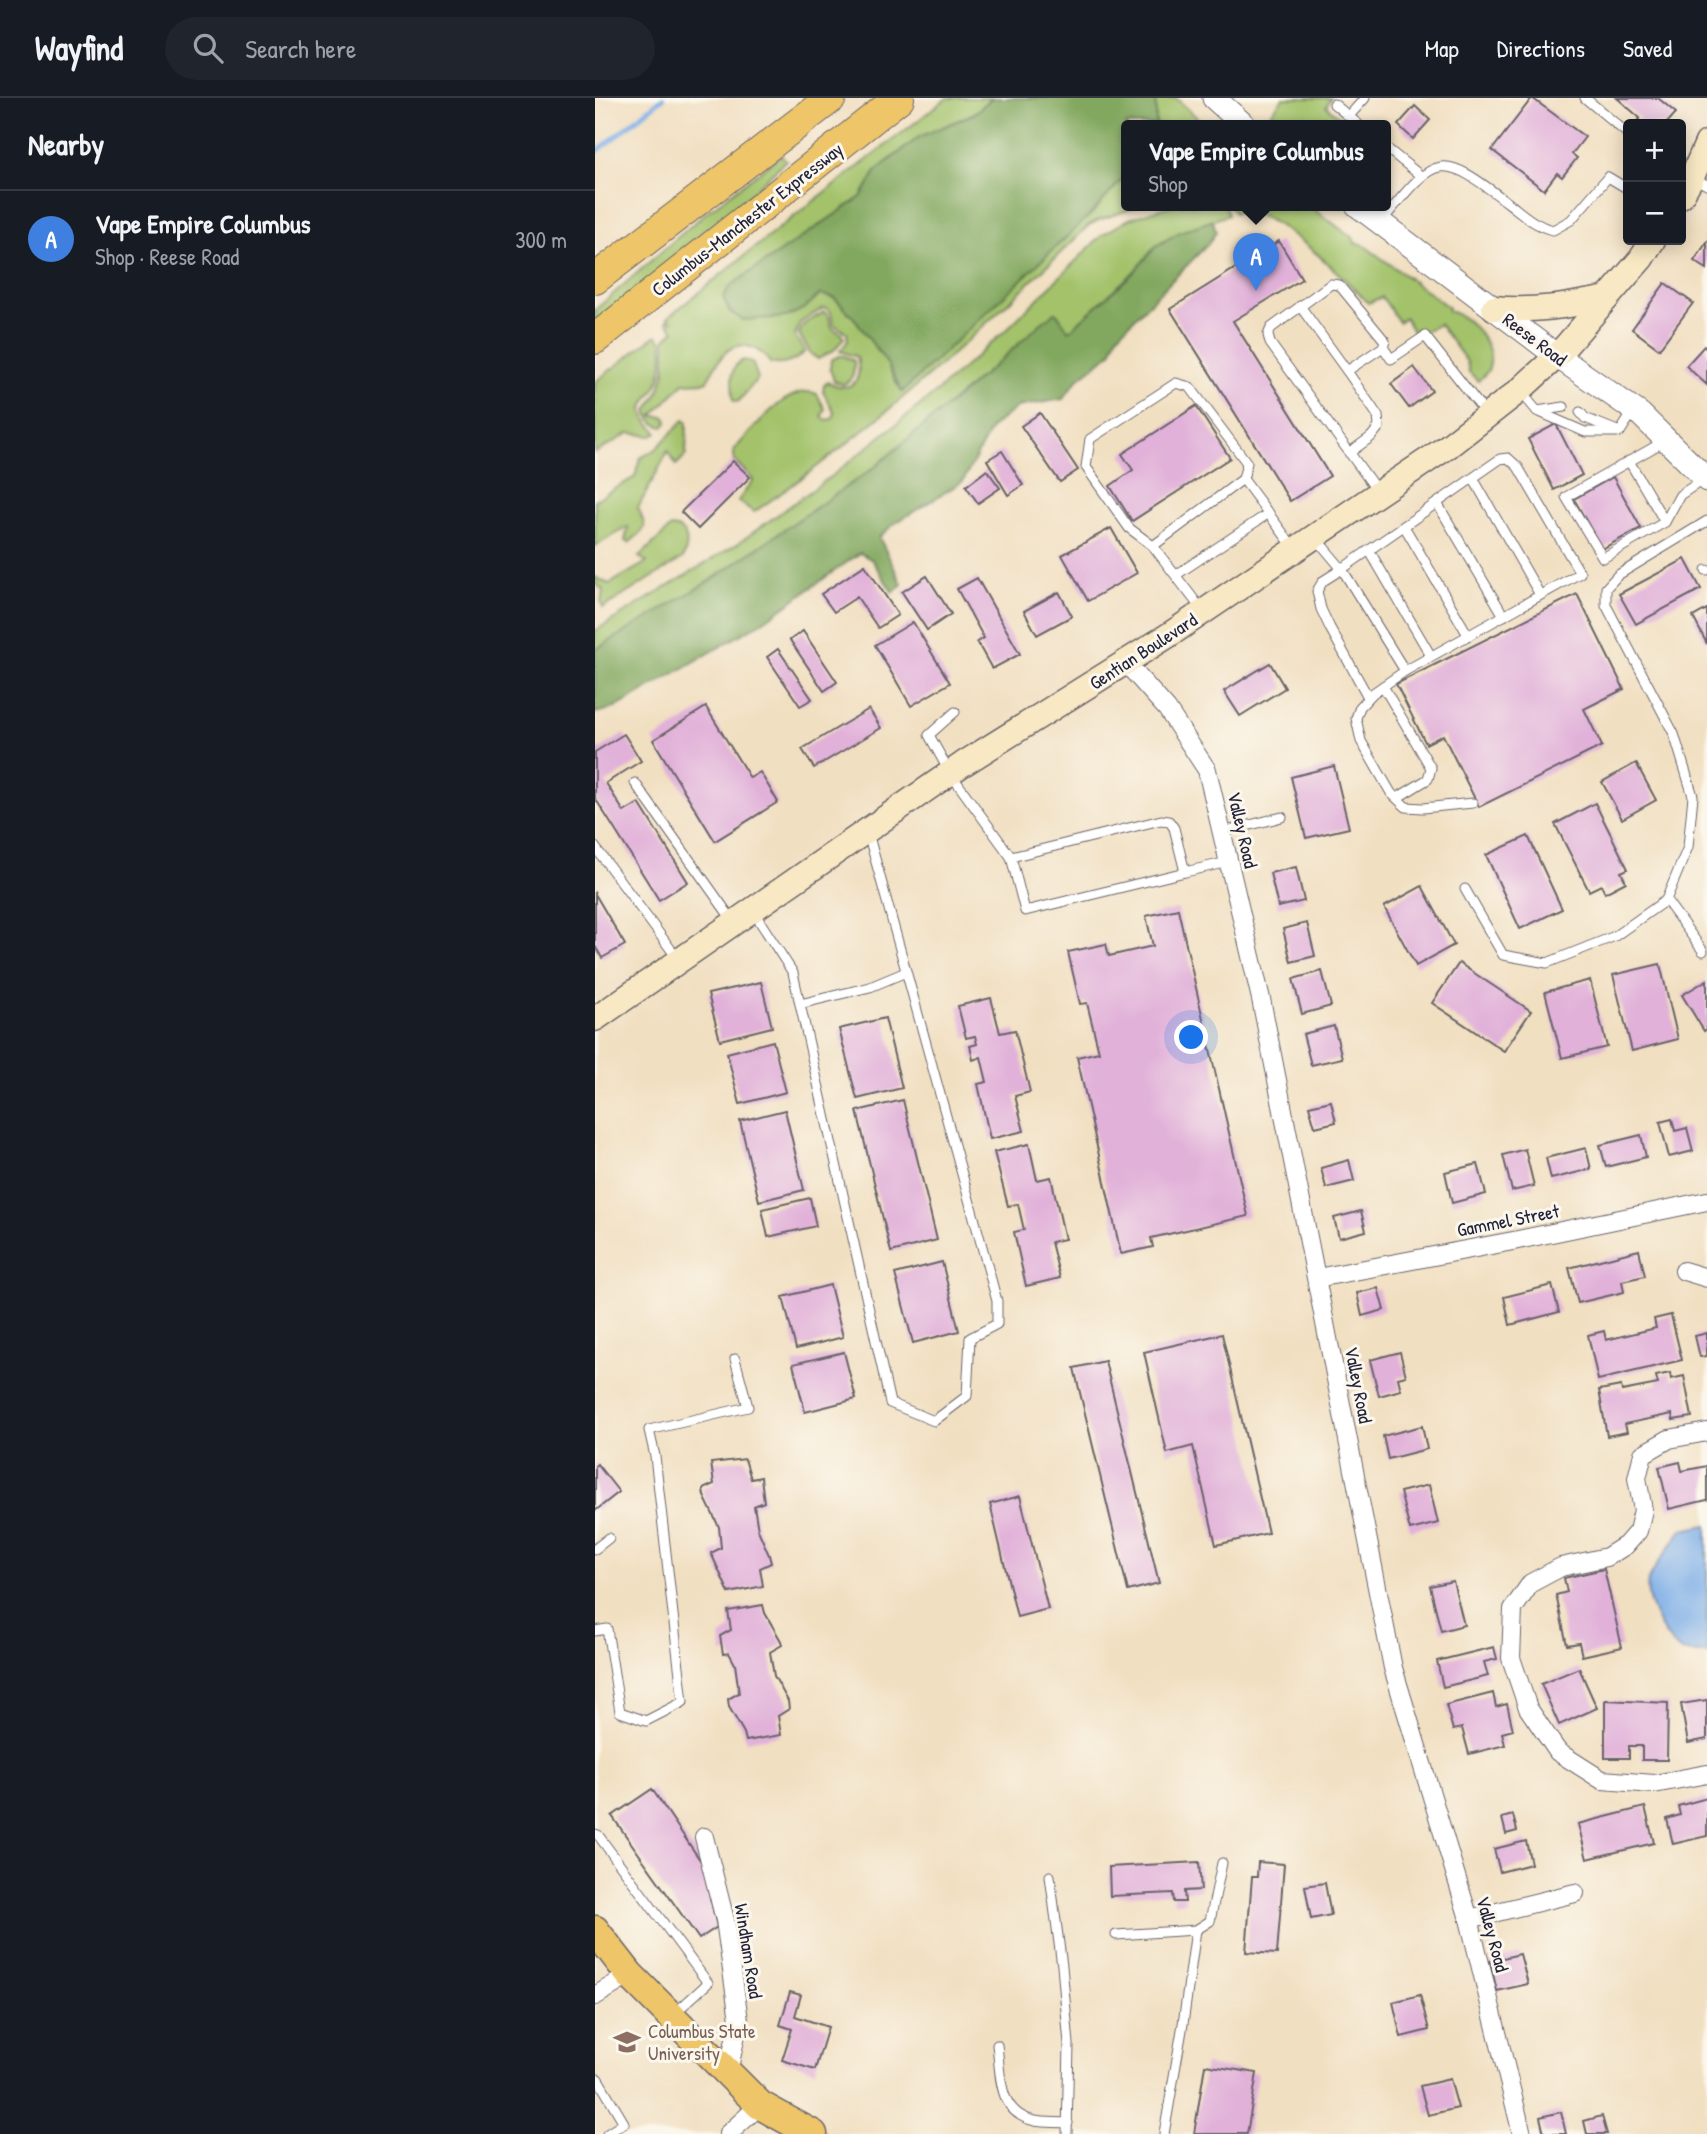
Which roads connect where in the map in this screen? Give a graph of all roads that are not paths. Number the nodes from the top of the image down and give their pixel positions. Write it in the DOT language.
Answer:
graph roads {
  1 [pos="831,98"];
  2 [pos="899,98"];
  3 [pos="1214,98"];
  4 [pos="1365,98"];
  5 [pos="1585,98"];
  6 [pos="1334,104"];
  7 [pos="1349,116"];
  8 [pos="1238,120"];
  9 [pos="1353,120"];
  10 [pos="1623,130"];
  11 [pos="1707,144"];
  12 [pos="1391,152"];
  13 [pos="1421,176"];
  14 [pos="1690,182"];
  15 [pos="1623,186"];
  16 [pos="1391,210"];
  17 [pos="1365,211"];
  18 [pos="1390,211"];
  19 [pos="1381,222"];
  20 [pos="1650,245"];
  21 [pos="595,279"];
  22 [pos="1607,298"];
  23 [pos="1300,306"];
  24 [pos="1493,308"];
  25 [pos="595,340"];
  26 [pos="1383,347"];
  27 [pos="1557,356"];
  28 [pos="1347,371"];
  29 [pos="1520,390"];
  30 [pos="1559,410"];
  31 [pos="1537,411"];
  32 [pos="1634,411"];
  33 [pos="1581,416"];
  34 [pos="1488,417"];
  35 [pos="1620,432"];
  36 [pos="1666,440"];
  37 [pos="1349,453"];
  38 [pos="1629,461"];
  39 [pos="1473,478"];
  40 [pos="1243,479"];
  41 [pos="1706,479"];
  42 [pos="1379,493"];
  43 [pos="1437,503"];
  44 [pos="1269,513"];
  45 [pos="1707,521"];
  46 [pos="1665,522"];
  47 [pos="1404,526"];
  48 [pos="1304,543"];
  49 [pos="1153,545"];
  50 [pos="1369,551"];
  51 [pos="1342,569"];
  52 [pos="1176,575"];
  53 [pos="1540,595"];
  54 [pos="1204,612"];
  55 [pos="1504,615"];
  56 [pos="1468,635"];
  57 [pos="1431,656"];
  58 [pos="1126,663"];
  59 [pos="1405,671"];
  60 [pos="1383,686"];
  61 [pos="1369,698"];
  62 [pos="955,712"];
  63 [pos="950,773"];
  64 [pos="635,783"];
  65 [pos="1397,798"];
  66 [pos="1473,803"];
  67 [pos="1282,817"];
  68 [pos="867,830"];
  69 [pos="1222,832"];
  70 [pos="595,847"];
  71 [pos="1011,857"];
  72 [pos="1228,862"];
  73 [pos="1185,872"];
  74 [pos="1465,889"];
  75 [pos="1666,900"];
  76 [pos="743,916"];
  77 [pos="1703,951"];
  78 [pos="679,960"];
  79 [pos="906,972"];
  80 [pos="800,1004"];
  81 [pos="596,1018"];
  82 [pos="1707,1201"];
  83 [pos="1684,1271"];
  84 [pos="1317,1278"];
  85 [pos="1707,1278"];
  86 [pos="735,1359"];
  87 [pos="1707,1432"];
  88 [pos="609,1538"];
  89 [pos="595,1549"];
  90 [pos="595,1631"];
  91 [pos="1707,1774"];
  92 [pos="595,1834"];
  93 [pos="704,1837"];
  94 [pos="1222,1863"];
  95 [pos="1050,1876"];
  96 [pos="1576,1893"];
  97 [pos="1469,1919"];
  98 [pos="1196,1930"];
  99 [pos="1116,1935"];
  100 [pos="599,1943"];
  101 [pos="630,1975"];
  102 [pos="595,1996"];
  103 [pos="671,2017"];
  104 [pos="997,2045"];
  105 [pos="728,2073"];
  106 [pos="595,2081"];
  107 [pos="760,2105"];
  108 [pos="1067,2123"];
  109 [pos="607,2134"];
  110 [pos="728,2134"];
  111 [pos="813,2134"];
  112 [pos="1067,2134"];
  113 [pos="1164,2134"];
  114 [pos="1522,2134"];
  1 -- 21 [label="highway"];
  2 -- 25 [label="highway, Columbus-Manchester Expressway"];
  3 -- 8 [label="street"];
  4 -- 7 [label="lane"];
  5 -- 10 [label="lane"];
  6 -- 7 [label="lane"];
  7 -- 9 [label="lane"];
  11 -- 14 [label="main road"];
  12 -- 13 [label="lane"];
  13 -- 15 [label="lane"];
  13 -- 16 [label="lane"];
  17 -- 19 [label="street, Reese Road"];
  18 -- 19 [label="lane"];
  19 -- 24 [label="street, Reese Road"];
  20 -- 22 [label="main road, Gentian Boulevard"];
  22 -- 24 [label="main road"];
  22 -- 27 [label="main road, Gentian Boulevard"];
  23 -- 26 [label="lane"];
  23 -- 28 [label="lane"];
  23 -- 37 [label="lane"];
  24 -- 27 [label="street, Reese Road"];
  26 -- 28 [label="lane"];
  26 -- 34 [label="lane"];
  27 -- 29 [label="main road, Gentian Boulevard"];
  27 -- 32 [label="street, Reese Road"];
  28 -- 37 [label="lane"];
  29 -- 31 [label="lane"];
  29 -- 34 [label="main road, Gentian Boulevard"];
  30 -- 31 [label="lane"];
  31 -- 35 [label="lane"];
  32 -- 35 [label="lane"];
  32 -- 36 [label="street, Reese Road"];
  33 -- 35 [label="lane"];
  34 -- 42 [label="main road, Gentian Boulevard"];
  36 -- 38 [label="lane"];
  36 -- 41 [label="street, Reese Road"];
  37 -- 42 [label="lane"];
  38 -- 46 [label="lane"];
  38 -- 46 [label="lane"];
  39 -- 43 [label="lane"];
  39 -- 53 [label="lane"];
  39 -- 53 [label="lane"];
  40 -- 44 [label="lane"];
  40 -- 49 [label="lane"];
  40 -- 49 [label="lane"];
  41 -- 46 [label="lane"];
  42 -- 48 [label="main road, Gentian Boulevard"];
  43 -- 47 [label="lane"];
  43 -- 55 [label="lane"];
  44 -- 48 [label="lane"];
  44 -- 52 [label="lane"];
  45 -- 75 [label="lane"];
  47 -- 50 [label="lane"];
  47 -- 56 [label="lane"];
  48 -- 51 [label="lane"];
  48 -- 54 [label="main road, Gentian Boulevard"];
  49 -- 52 [label="lane"];
  50 -- 51 [label="lane"];
  50 -- 57 [label="lane"];
  51 -- 59 [label="lane"];
  51 -- 61 [label="lane"];
  52 -- 54 [label="lane"];
  53 -- 55 [label="lane"];
  54 -- 58 [label="main road, Gentian Boulevard"];
  55 -- 56 [label="lane"];
  56 -- 57 [label="lane"];
  57 -- 59 [label="lane"];
  58 -- 63 [label="main road, Gentian Boulevard"];
  58 -- 69 [label="street, Valley Road"];
  59 -- 60 [label="lane"];
  60 -- 61 [label="lane"];
  60 -- 65 [label="lane"];
  61 -- 65 [label="lane"];
  62 -- 63 [label="lane"];
  63 -- 68 [label="main road, Gentian Boulevard"];
  63 -- 71 [label="lane"];
  64 -- 76 [label="lane"];
  65 -- 66 [label="lane"];
  67 -- 69 [label="lane"];
  68 -- 76 [label="main road, Gentian Boulevard"];
  68 -- 79 [label="lane"];
  69 -- 72 [label="street, Valley Road"];
  70 -- 78 [label="lane"];
  71 -- 73 [label="lane"];
  71 -- 73 [label="lane"];
  72 -- 73 [label="lane"];
  72 -- 84 [label="street, Valley Road"];
  74 -- 75 [label="lane"];
  75 -- 77 [label="lane"];
  76 -- 78 [label="main road, Gentian Boulevard"];
  76 -- 80 [label="lane"];
  78 -- 81 [label="main road, Gentian Boulevard"];
  79 -- 80 [label="lane"];
  79 -- 80 [label="lane"];
  82 -- 84 [label="street, Gammel Street"];
  83 -- 85 [label="street"];
  84 -- 97 [label="street, Valley Road"];
  86 -- 90 [label="lane"];
  87 -- 91 [label="street"];
  88 -- 89 [label="lane"];
  92 -- 103 [label="lane"];
  93 -- 105 [label="street, Windham Road"];
  94 -- 98 [label="lane"];
  95 -- 108 [label="lane"];
  96 -- 97 [label="street"];
  97 -- 114 [label="street, Valley Road"];
  98 -- 99 [label="lane"];
  98 -- 113 [label="lane"];
  100 -- 101 [label="main road"];
  101 -- 102 [label="street"];
  101 -- 103 [label="main road"];
  103 -- 105 [label="main road"];
  104 -- 108 [label="lane"];
  105 -- 107 [label="main road"];
  106 -- 109 [label="lane"];
  107 -- 110 [label="street"];
  107 -- 111 [label="main road"];
  108 -- 112 [label="lane"];
}
